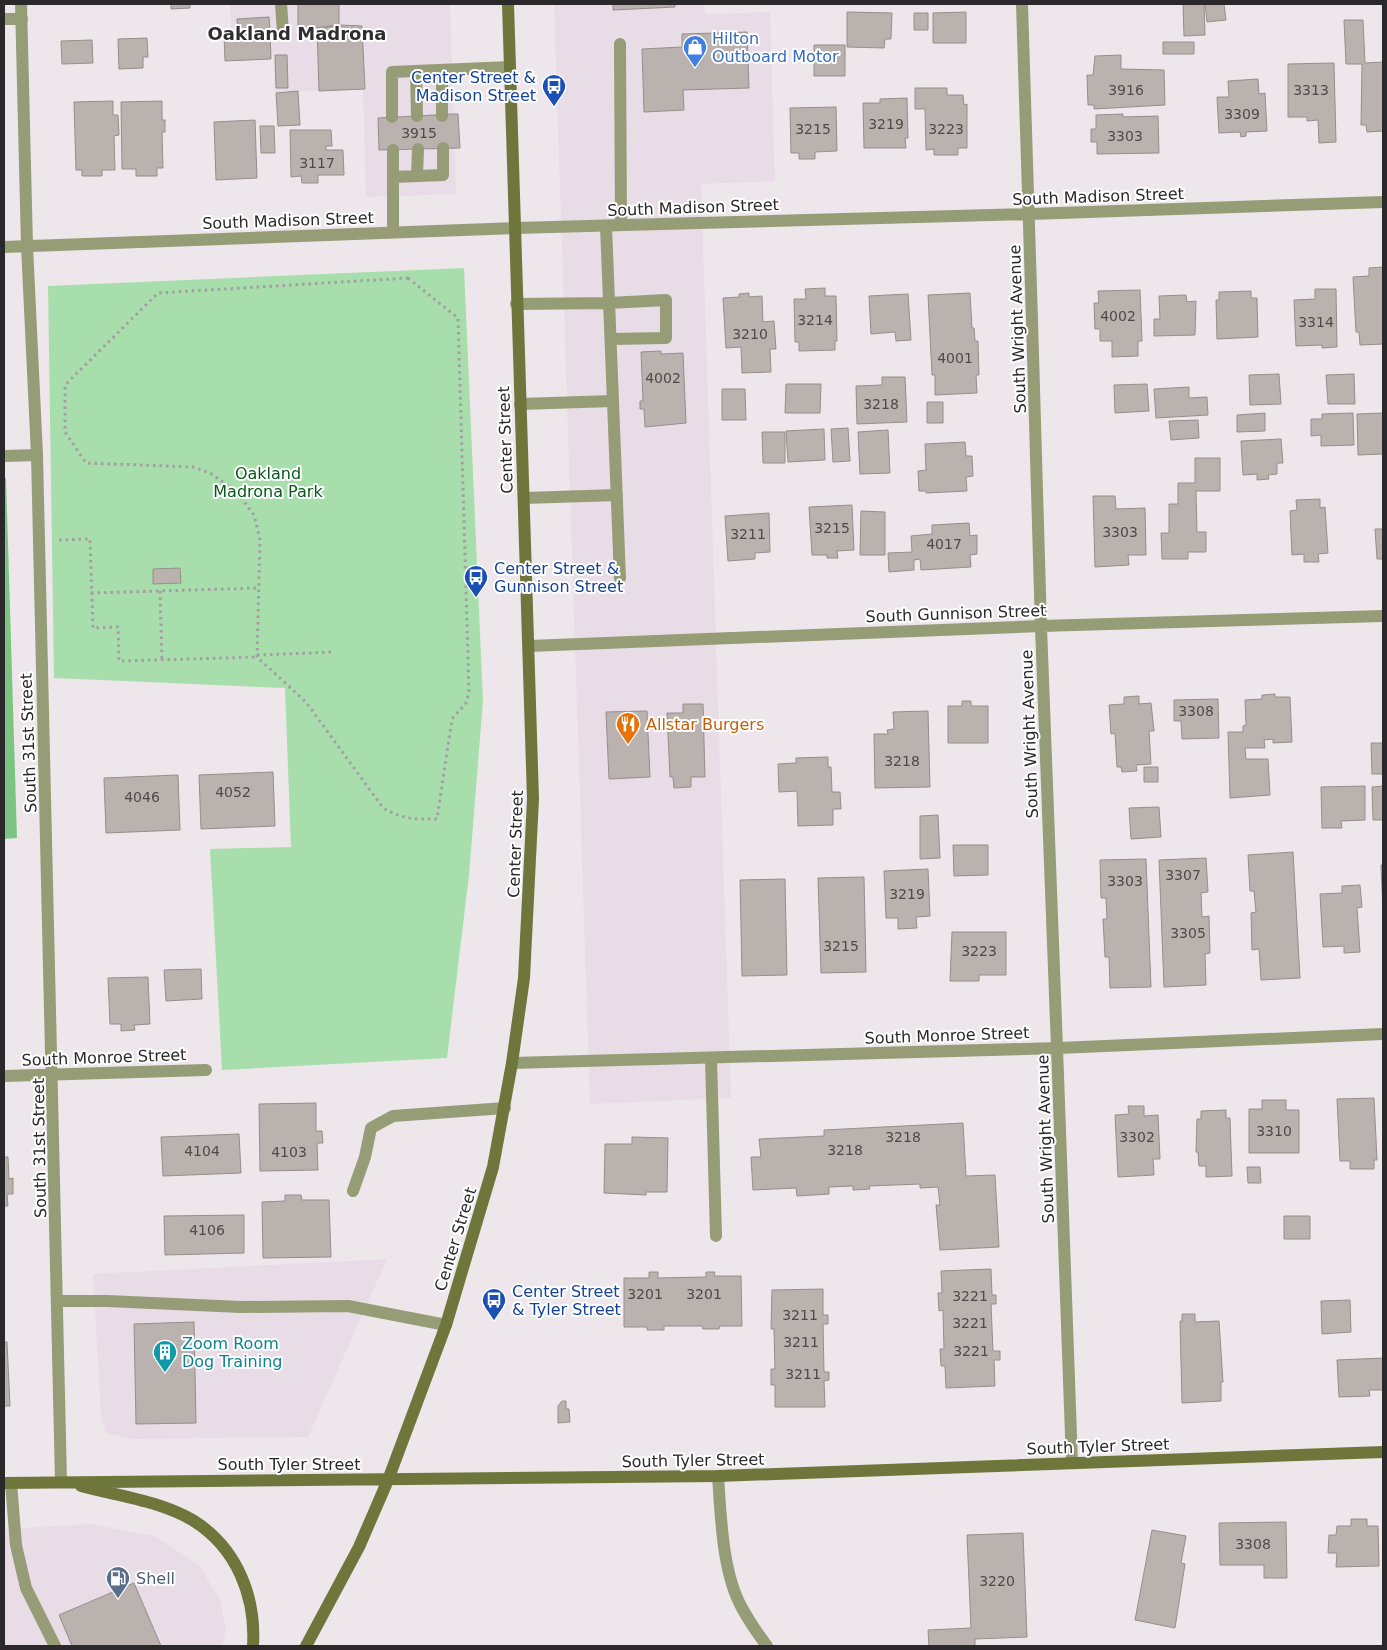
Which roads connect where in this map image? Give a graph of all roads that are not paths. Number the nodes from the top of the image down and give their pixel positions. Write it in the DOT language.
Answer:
graph roads {
  1 [pos="21,4"];
  2 [pos="281,4"];
  3 [pos="508,4"];
  4 [pos="1022,4"];
  5 [pos="22,19"];
  6 [pos="4,20"];
  7 [pos="283,32"];
  8 [pos="620,44"];
  9 [pos="510,67"];
  10 [pos="442,70"];
  11 [pos="416,71"];
  12 [pos="417,116"];
  13 [pos="442,116"];
  14 [pos="392,117"];
  15 [pos="443,148"];
  16 [pos="418,149"];
  17 [pos="393,150"];
  18 [pos="417,176"];
  19 [pos="393,177"];
  20 [pos="1383,202"];
  21 [pos="1030,214"];
  22 [pos="621,225"];
  23 [pos="606,226"];
  24 [pos="515,228"];
  25 [pos="393,232"];
  26 [pos="27,246"];
  27 [pos="4,247"];
  28 [pos="609,303"];
  29 [pos="516,304"];
  30 [pos="611,339"];
  31 [pos="613,401"];
  32 [pos="520,404"];
  33 [pos="37,455"];
  34 [pos="4,456"];
  35 [pos="616,495"];
  36 [pos="524,498"];
  37 [pos="620,578"];
  38 [pos="1383,616"];
  39 [pos="1041,626"];
  40 [pos="529,646"];
  41 [pos="1383,1034"];
  42 [pos="1059,1048"];
  43 [pos="711,1059"];
  44 [pos="512,1063"];
  45 [pos="206,1070"];
  46 [pos="53,1074"];
  47 [pos="4,1076"];
  48 [pos="505,1108"];
  49 [pos="353,1191"];
  50 [pos="716,1236"];
  51 [pos="58,1301"];
  52 [pos="446,1325"];
  53 [pos="1383,1452"];
  54 [pos="1072,1463"];
  55 [pos="718,1476"];
  56 [pos="388,1480"];
  57 [pos="62,1481"];
  58 [pos="7,1483"];
  59 [pos="55,1646"];
  60 [pos="253,1646"];
  61 [pos="306,1646"];
  62 [pos="767,1646"];
  1 -- 5 [label="street, South 31st Street"];
  2 -- 7 [label="street"];
  3 -- 9 [label="main road, Center Street"];
  4 -- 21 [label="street, South Wright Avenue"];
  5 -- 6 [label="street"];
  5 -- 26 [label="street, South 31st Street"];
  8 -- 22 [label="street"];
  9 -- 10 [label="street"];
  9 -- 24 [label="main road, Center Street"];
  10 -- 11 [label="street"];
  10 -- 13 [label="street"];
  11 -- 12 [label="street"];
  11 -- 14 [label="street"];
  15 -- 18 [label="street"];
  16 -- 18 [label="street"];
  17 -- 19 [label="street"];
  18 -- 19 [label="street"];
  19 -- 25 [label="street"];
  20 -- 21 [label="street, South Madison Street"];
  21 -- 22 [label="street, South Madison Street"];
  21 -- 39 [label="street, South Wright Avenue"];
  22 -- 23 [label="street, South Madison Street"];
  23 -- 24 [label="street, South Madison Street"];
  23 -- 28 [label="street"];
  24 -- 25 [label="street, South Madison Street"];
  24 -- 29 [label="main road, Center Street"];
  25 -- 26 [label="street, South Madison Street"];
  26 -- 27 [label="street, South Madison Street"];
  26 -- 33 [label="street, South 31st Street"];
  28 -- 29 [label="street"];
  28 -- 30 [label="street"];
  28 -- 30 [label="street"];
  29 -- 32 [label="main road, Center Street"];
  30 -- 31 [label="street"];
  31 -- 32 [label="street"];
  31 -- 35 [label="street"];
  32 -- 36 [label="main road, Center Street"];
  33 -- 34 [label="street"];
  33 -- 46 [label="street, South 31st Street"];
  35 -- 36 [label="street"];
  35 -- 37 [label="street"];
  36 -- 40 [label="main road, Center Street"];
  38 -- 39 [label="street, South Gunnison Street"];
  39 -- 40 [label="street, South Gunnison Street"];
  39 -- 42 [label="street, South Wright Avenue"];
  40 -- 44 [label="main road, Center Street"];
  41 -- 42 [label="street, South Monroe Street"];
  42 -- 43 [label="street, South Monroe Street"];
  42 -- 54 [label="street, South Wright Avenue"];
  43 -- 44 [label="street, South Monroe Street"];
  43 -- 50 [label="street"];
  44 -- 48 [label="main road, Center Street"];
  45 -- 46 [label="street, South Monroe Street"];
  46 -- 47 [label="street, South Monroe Street"];
  46 -- 51 [label="street, South 31st Street"];
  48 -- 49 [label="street"];
  48 -- 52 [label="main road, Center Street"];
  51 -- 52 [label="street"];
  51 -- 57 [label="street, South 31st Street"];
  52 -- 56 [label="main road, Center Street"];
  53 -- 54 [label="main road, South Tyler Street"];
  54 -- 55 [label="main road, South Tyler Street"];
  55 -- 56 [label="main road, South Tyler Street"];
  55 -- 62 [label="street"];
  56 -- 57 [label="main road, South Tyler Street"];
  56 -- 61 [label="main road, Center Street"];
  57 -- 58 [label="main road, South Tyler Street"];
  57 -- 60 [label="main road"];
  58 -- 59 [label="street"];
}
